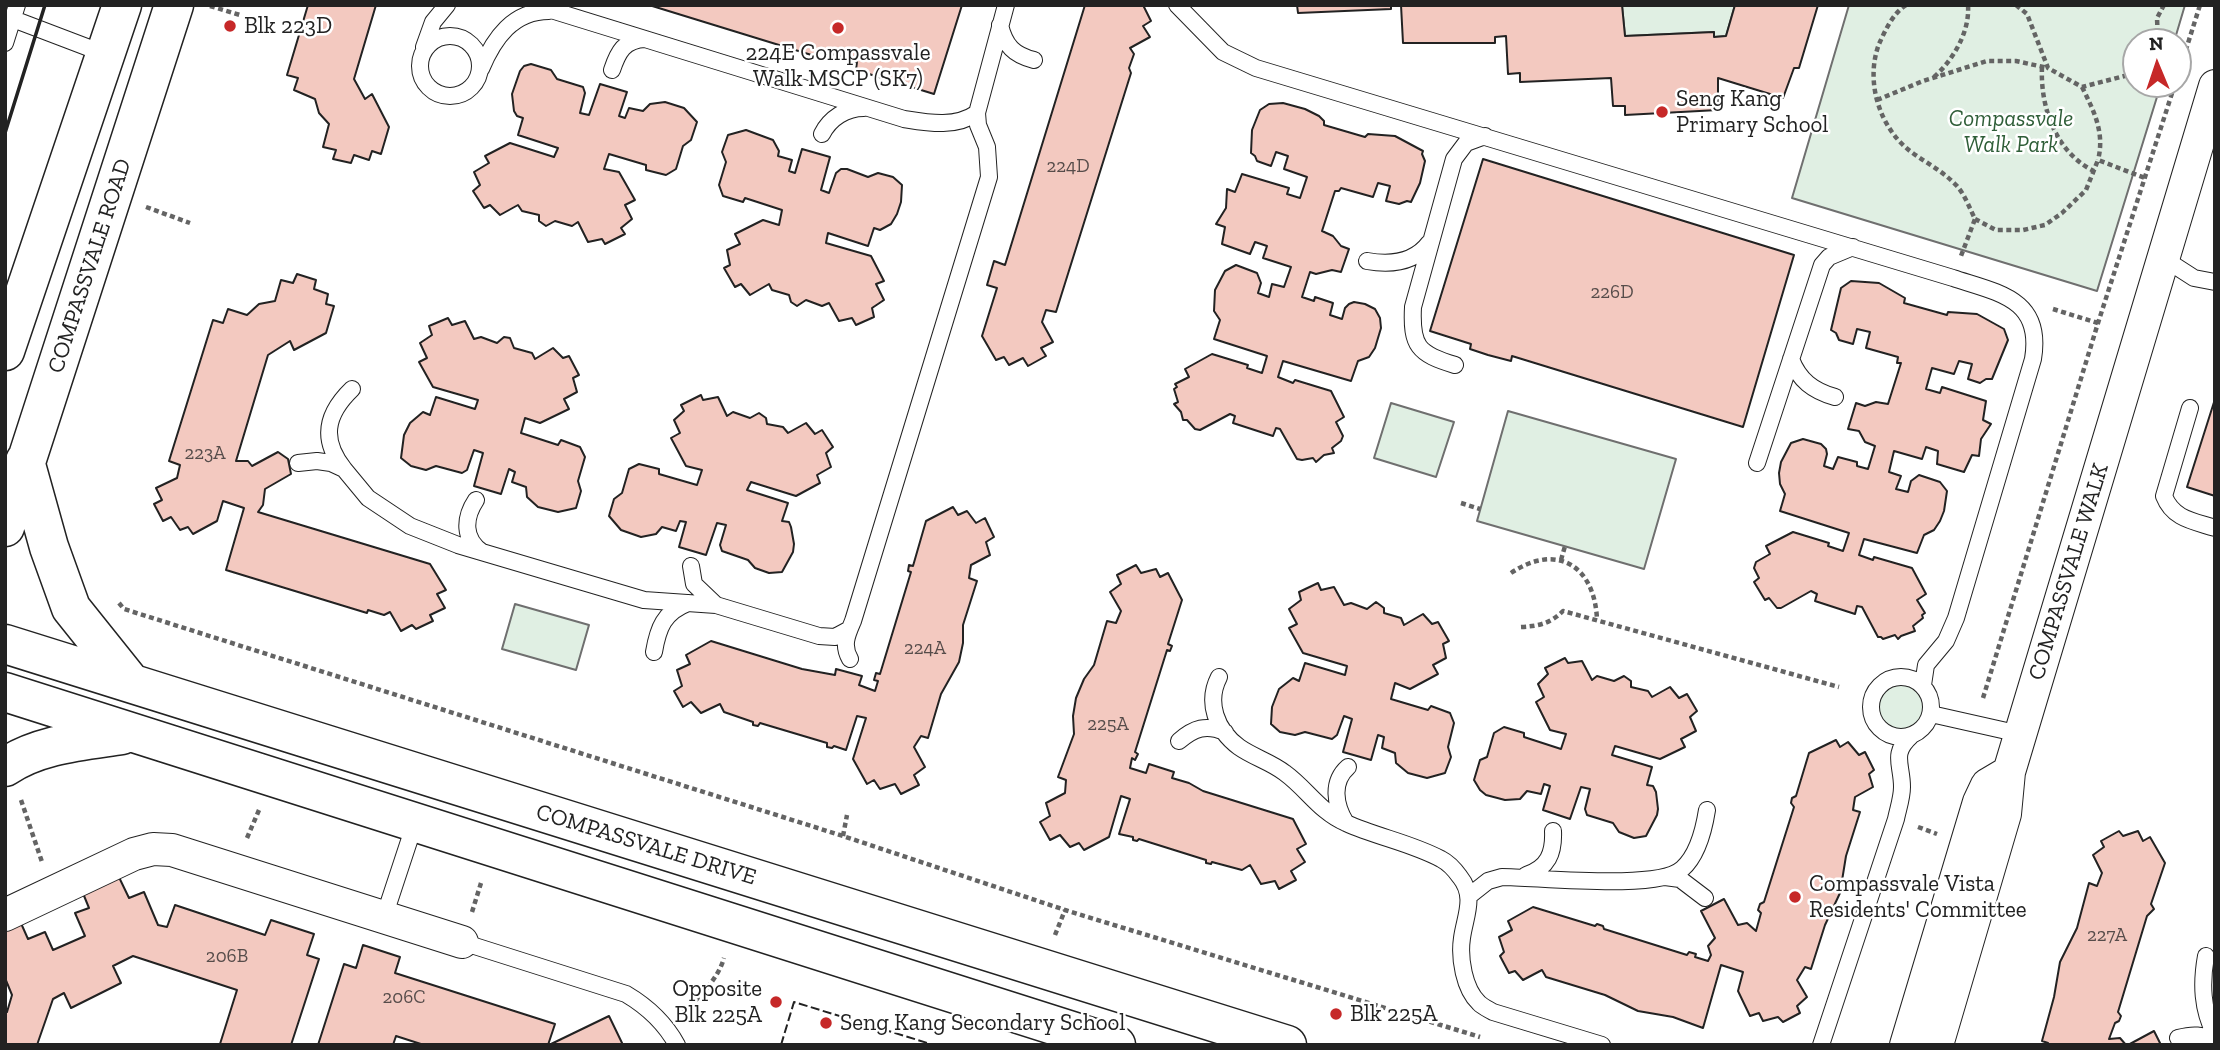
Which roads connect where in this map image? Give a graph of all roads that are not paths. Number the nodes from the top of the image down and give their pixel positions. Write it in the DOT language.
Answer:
graph roads {
  1 [pos="122,5"];
  2 [pos="174,5"];
  3 [pos="447,5"];
  4 [pos="535,5"];
  5 [pos="1006,5"];
  6 [pos="1177,5"];
  7 [pos="555,11"];
  8 [pos="15,12"];
  9 [pos="1000,25"];
  10 [pos="647,39"];
  11 [pos="5,43"];
  12 [pos="107,55"];
  13 [pos="421,56"];
  14 [pos="1034,60"];
  15 [pos="480,70"];
  16 [pos="612,70"];
  17 [pos="2215,86"];
  18 [pos="874,109"];
  19 [pos="976,113"];
  20 [pos="822,134"];
  21 [pos="1485,136"];
  22 [pos="1430,241"];
  23 [pos="1853,247"];
  24 [pos="2163,258"];
  25 [pos="1367,261"];
  26 [pos="2215,282"];
  27 [pos="5,351"];
  28 [pos="1791,359"];
  29 [pos="1455,365"];
  30 [pos="352,389"];
  31 [pos="1835,397"];
  32 [pos="2190,408"];
  33 [pos="25,461"];
  34 [pos="298,463"];
  35 [pos="1757,463"];
  36 [pos="344,469"];
  37 [pos="476,500"];
  38 [pos="5,527"];
  39 [pos="2215,528"];
  40 [pos="482,552"];
  41 [pos="691,566"];
  42 [pos="691,603"];
  43 [pos="716,605"];
  44 [pos="848,630"];
  45 [pos="5,644"];
  46 [pos="654,652"];
  47 [pos="850,659"];
  48 [pos="1219,677"];
  49 [pos="131,683"];
  50 [pos="1923,685"];
  51 [pos="5,692"];
  52 [pos="1931,714"];
  53 [pos="1225,732"];
  54 [pos="131,733"];
  55 [pos="2020,734"];
  56 [pos="1911,736"];
  57 [pos="1179,741"];
  58 [pos="1348,767"];
  59 [pos="2009,772"];
  60 [pos="12,781"];
  61 [pos="1707,810"];
  62 [pos="415,823"];
  63 [pos="1346,823"];
  64 [pos="1553,831"];
  65 [pos="1517,877"];
  66 [pos="1665,877"];
  67 [pos="1469,896"];
  68 [pos="1705,898"];
  69 [pos="5,915"];
  70 [pos="384,917"];
  71 [pos="466,930"];
  72 [pos="2206,956"];
  73 [pos="2215,1035"];
  74 [pos="2178,1038"];
  75 [pos="2215,1042"];
  76 [pos="677,1045"];
  77 [pos="1116,1045"];
  78 [pos="1287,1045"];
  79 [pos="1602,1045"];
  80 [pos="1821,1045"];
  81 [pos="1906,1045"];
  82 [pos="1937,1045"];
  1 -- 12 [label="street"];
  2 -- 33 [label="street, COMPASSVALE ROAD"];
  3 -- 13 [label="lane"];
  4 -- 7 [label="lane"];
  5 -- 9 [label="lane"];
  6 -- 21 [label="lane"];
  7 -- 10 [label="lane"];
  7 -- 15 [label="lane"];
  8 -- 11 [label="lane"];
  8 -- 12 [label="lane"];
  9 -- 14 [label="lane"];
  9 -- 19 [label="lane"];
  10 -- 16 [label="lane"];
  10 -- 18 [label="lane"];
  12 -- 27 [label="street"];
  13 -- 15 [label="lane"];
  13 -- 15 [label="lane"];
  17 -- 24 [label="street, COMPASSVALE WALK"];
  18 -- 19 [label="lane"];
  18 -- 20 [label="lane"];
  19 -- 44 [label="lane"];
  21 -- 22 [label="lane"];
  21 -- 23 [label="lane"];
  22 -- 25 [label="lane"];
  22 -- 29 [label="lane"];
  23 -- 28 [label="lane"];
  23 -- 50 [label="lane"];
  24 -- 26 [label="lane"];
  24 -- 55 [label="street, COMPASSVALE WALK"];
  28 -- 31 [label="lane"];
  28 -- 35 [label="lane"];
  30 -- 36 [label="lane"];
  32 -- 39 [label="lane"];
  33 -- 38 [label="street, COMPASSVALE ROAD"];
  33 -- 49 [label="street"];
  34 -- 36 [label="lane"];
  36 -- 40 [label="lane"];
  37 -- 40 [label="lane"];
  40 -- 42 [label="lane"];
  41 -- 43 [label="lane"];
  42 -- 43 [label="lane"];
  42 -- 46 [label="lane"];
  43 -- 44 [label="lane"];
  44 -- 47 [label="lane"];
  45 -- 49 [label="street, COMPASSVALE DRIVE"];
  48 -- 53 [label="lane"];
  49 -- 78 [label="street, COMPASSVALE DRIVE"];
  50 -- 52 [label="lane"];
  50 -- 56 [label="lane"];
  51 -- 54 [label="street, COMPASSVALE DRIVE"];
  52 -- 55 [label="lane"];
  52 -- 56 [label="lane"];
  53 -- 57 [label="lane"];
  53 -- 63 [label="lane"];
  54 -- 60 [label="street"];
  54 -- 62 [label="street, COMPASSVALE DRIVE"];
  55 -- 59 [label="street, COMPASSVALE WALK"];
  56 -- 80 [label="lane"];
  58 -- 63 [label="lane"];
  59 -- 81 [label="street"];
  59 -- 82 [label="street, COMPASSVALE WALK"];
  61 -- 66 [label="lane"];
  62 -- 70 [label="lane"];
  62 -- 77 [label="street, COMPASSVALE DRIVE"];
  63 -- 67 [label="lane"];
  64 -- 65 [label="lane"];
  65 -- 66 [label="lane"];
  65 -- 67 [label="lane"];
  66 -- 68 [label="lane"];
  67 -- 79 [label="lane"];
  69 -- 70 [label="street"];
  70 -- 71 [label="street"];
  71 -- 76 [label="lane"];
  72 -- 73 [label="lane"];
  74 -- 75 [label="lane"];
}
